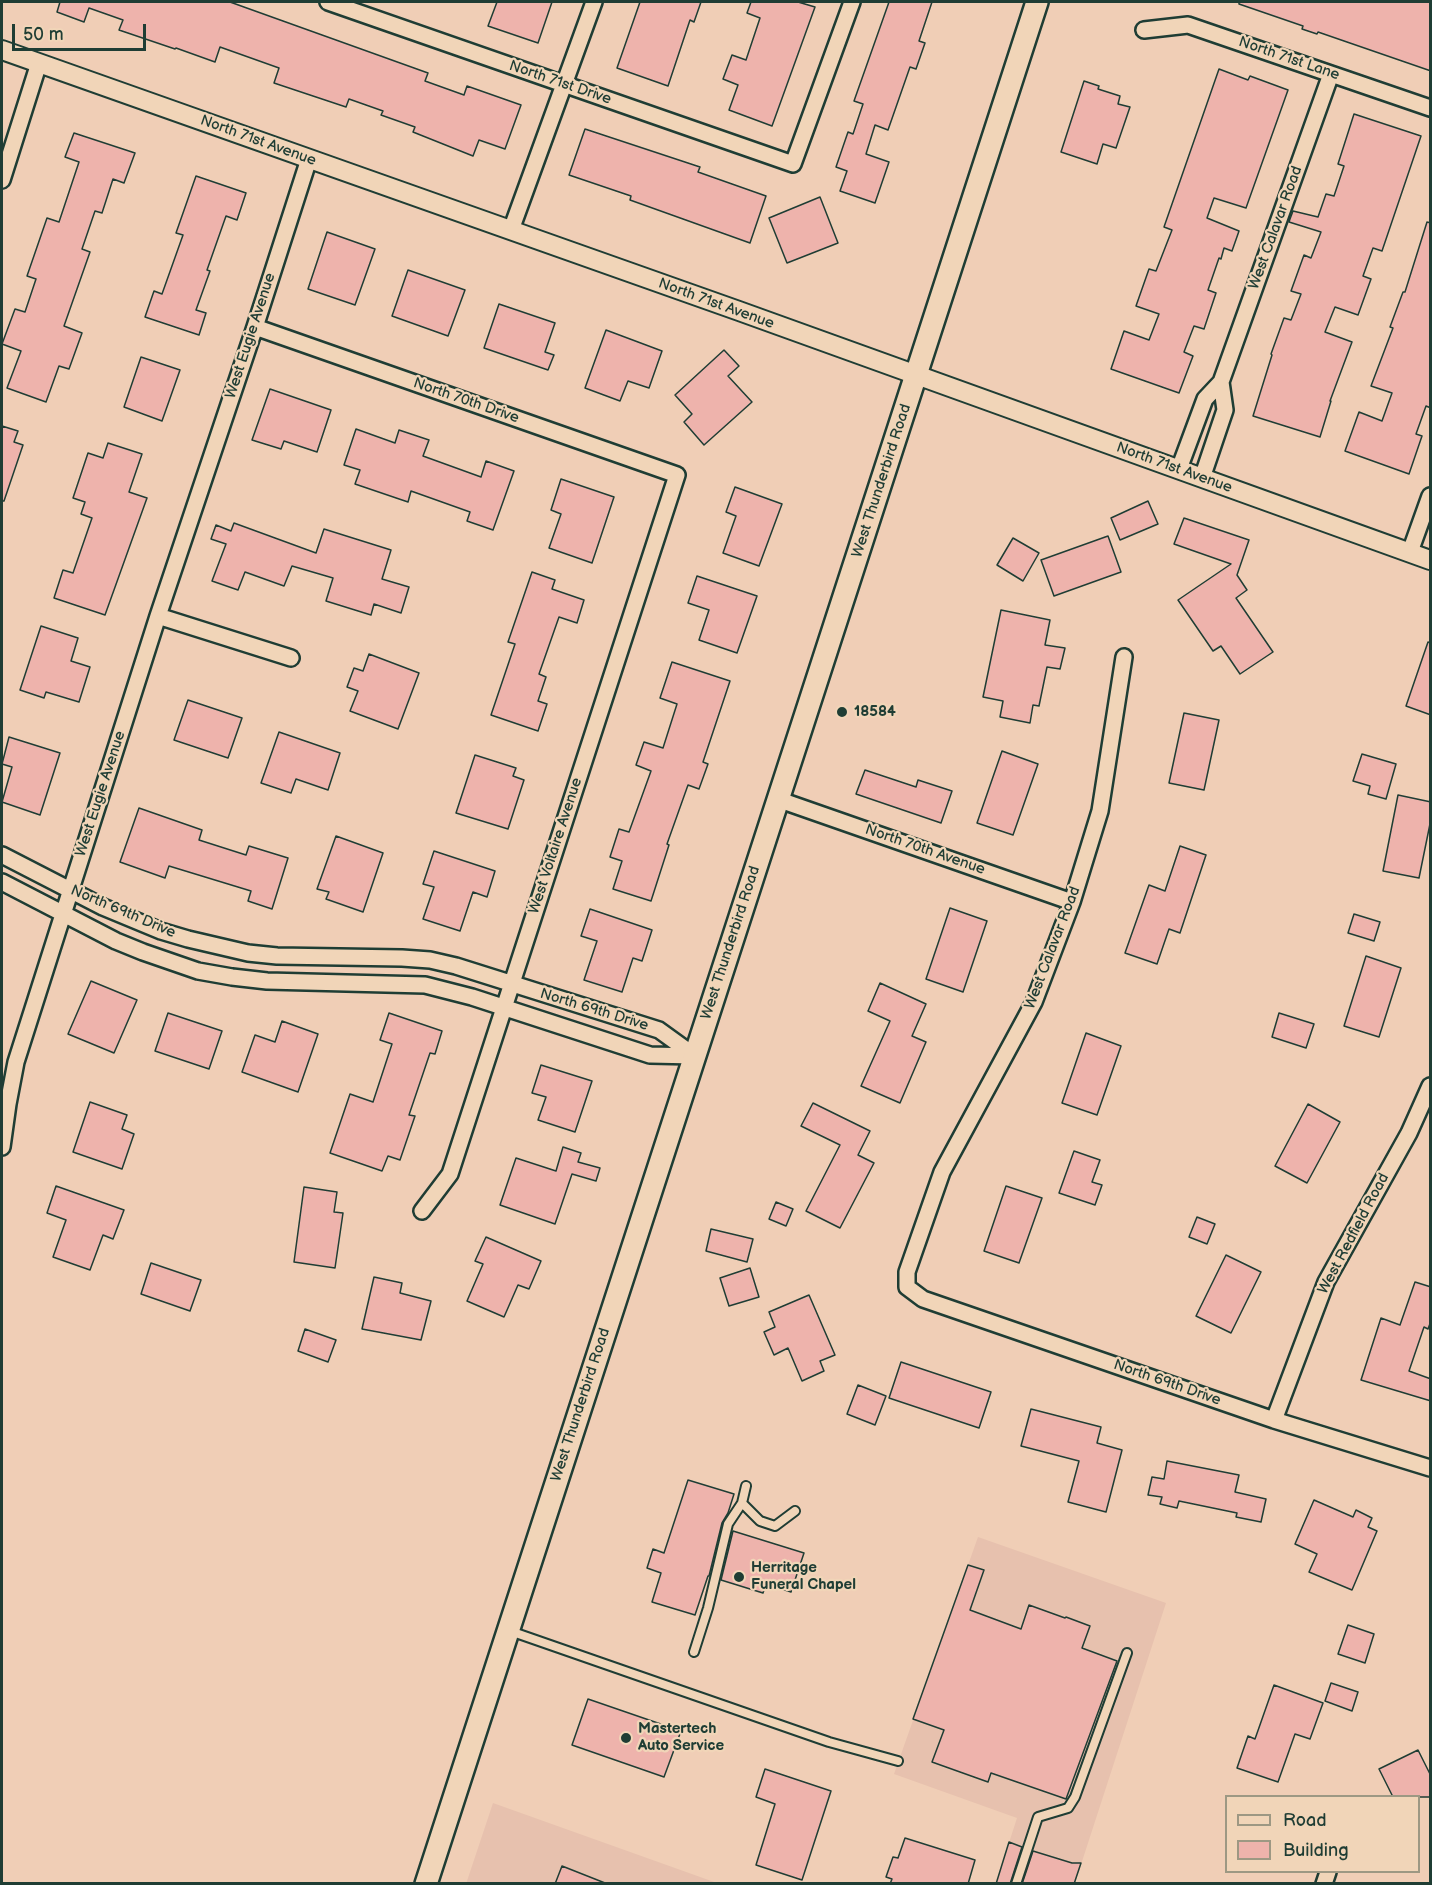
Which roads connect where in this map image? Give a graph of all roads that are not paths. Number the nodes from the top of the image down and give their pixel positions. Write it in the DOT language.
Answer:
graph roads {
  1 [pos="332,2"];
  2 [pos="594,2"];
  3 [pos="852,2"];
  4 [pos="1036,2"];
  5 [pos="1144,30"];
  6 [pos="2,50"];
  7 [pos="39,63"];
  8 [pos="1331,74"];
  9 [pos="564,84"];
  10 [pos="1431,108"];
  11 [pos="309,159"];
  12 [pos="2,180"];
  13 [pos="512,230"];
  14 [pos="255,327"];
  15 [pos="916,375"];
  16 [pos="1221,382"];
  17 [pos="1197,418"];
  18 [pos="1220,425"];
  19 [pos="1179,469"];
  20 [pos="677,475"];
  21 [pos="1202,478"];
  22 [pos="1430,499"];
  23 [pos="1410,552"];
  24 [pos="1431,560"];
  25 [pos="158,615"];
  26 [pos="291,657"];
  27 [pos="1124,657"];
  28 [pos="777,799"];
  29 [pos="2,855"];
  30 [pos="2,882"];
  31 [pos="70,890"];
  32 [pos="1072,902"];
  33 [pos="62,914"];
  34 [pos="267,955"];
  35 [pos="265,981"];
  36 [pos="512,984"];
  37 [pos="504,1008"];
  38 [pos="695,1056"];
  39 [pos="1431,1086"];
  40 [pos="2,1147"];
  41 [pos="422,1211"];
  42 [pos="907,1287"];
  43 [pos="1274,1420"];
  44 [pos="1431,1468"];
  45 [pos="746,1486"];
  46 [pos="742,1503"];
  47 [pos="795,1511"];
  48 [pos="508,1630"];
  49 [pos="694,1652"];
  50 [pos="1127,1653"];
  51 [pos="898,1761"];
  52 [pos="426,1884"];
  53 [pos="1016,1884"];
  1 -- 9 [label="street, North 71st Drive"];
  2 -- 9 [label="street"];
  3 -- 9 [label="street, North 71st Drive"];
  4 -- 15 [label="main road, West Thunderbird Road"];
  5 -- 8 [label="street, North 71st Lane"];
  6 -- 7 [label="street, North 71st Avenue"];
  7 -- 11 [label="street, North 71st Avenue"];
  7 -- 12 [label="street"];
  8 -- 10 [label="street, North 71st Lane"];
  8 -- 16 [label="street, West Calavar Road"];
  9 -- 13 [label="street"];
  11 -- 13 [label="street, North 71st Avenue"];
  11 -- 14 [label="street, West Eugie Avenue"];
  13 -- 15 [label="street, North 71st Avenue"];
  14 -- 20 [label="street, North 70th Drive"];
  14 -- 25 [label="street, West Eugie Avenue"];
  15 -- 19 [label="street, North 71st Avenue"];
  15 -- 28 [label="main road, West Thunderbird Road"];
  16 -- 17 [label="street, West Calavar Road"];
  16 -- 18 [label="street, West Calavar Road"];
  17 -- 18 [label="street"];
  17 -- 19 [label="street, West Calavar Road"];
  18 -- 21 [label="street, West Calavar Road"];
  19 -- 21 [label="street, North 71st Avenue"];
  20 -- 36 [label="street, West Voltaire Avenue"];
  21 -- 23 [label="street, North 71st Avenue"];
  22 -- 23 [label="street"];
  23 -- 24 [label="street, North 71st Avenue"];
  25 -- 26 [label="street"];
  25 -- 31 [label="street, West Eugie Avenue"];
  27 -- 32 [label="street, West Calavar Road"];
  28 -- 32 [label="street, North 70th Avenue"];
  28 -- 38 [label="main road, West Thunderbird Road"];
  29 -- 31 [label="street, North 69th Drive"];
  30 -- 33 [label="street, North 69th Drive"];
  31 -- 33 [label="street, West Eugie Avenue"];
  31 -- 34 [label="street, North 69th Drive"];
  32 -- 42 [label="street, West Calavar Road"];
  33 -- 35 [label="street, North 69th Drive"];
  33 -- 40 [label="street, West Eugie Avenue"];
  34 -- 35 [label="street"];
  34 -- 36 [label="street, North 69th Drive"];
  35 -- 37 [label="street, North 69th Drive"];
  36 -- 37 [label="street, West Voltaire Avenue"];
  36 -- 38 [label="street, North 69th Drive"];
  37 -- 38 [label="street, North 69th Drive"];
  37 -- 41 [label="street, West Voltaire Avenue"];
  38 -- 48 [label="main road, West Thunderbird Road"];
  39 -- 43 [label="street, West Redfield Road"];
  42 -- 43 [label="street, North 69th Drive"];
  43 -- 44 [label="street, North 69th Drive"];
  45 -- 46 [label="lane"];
  46 -- 47 [label="lane"];
  46 -- 49 [label="lane"];
  48 -- 51 [label="lane"];
  48 -- 52 [label="main road, West Thunderbird Road"];
  50 -- 53 [label="lane"];
}
